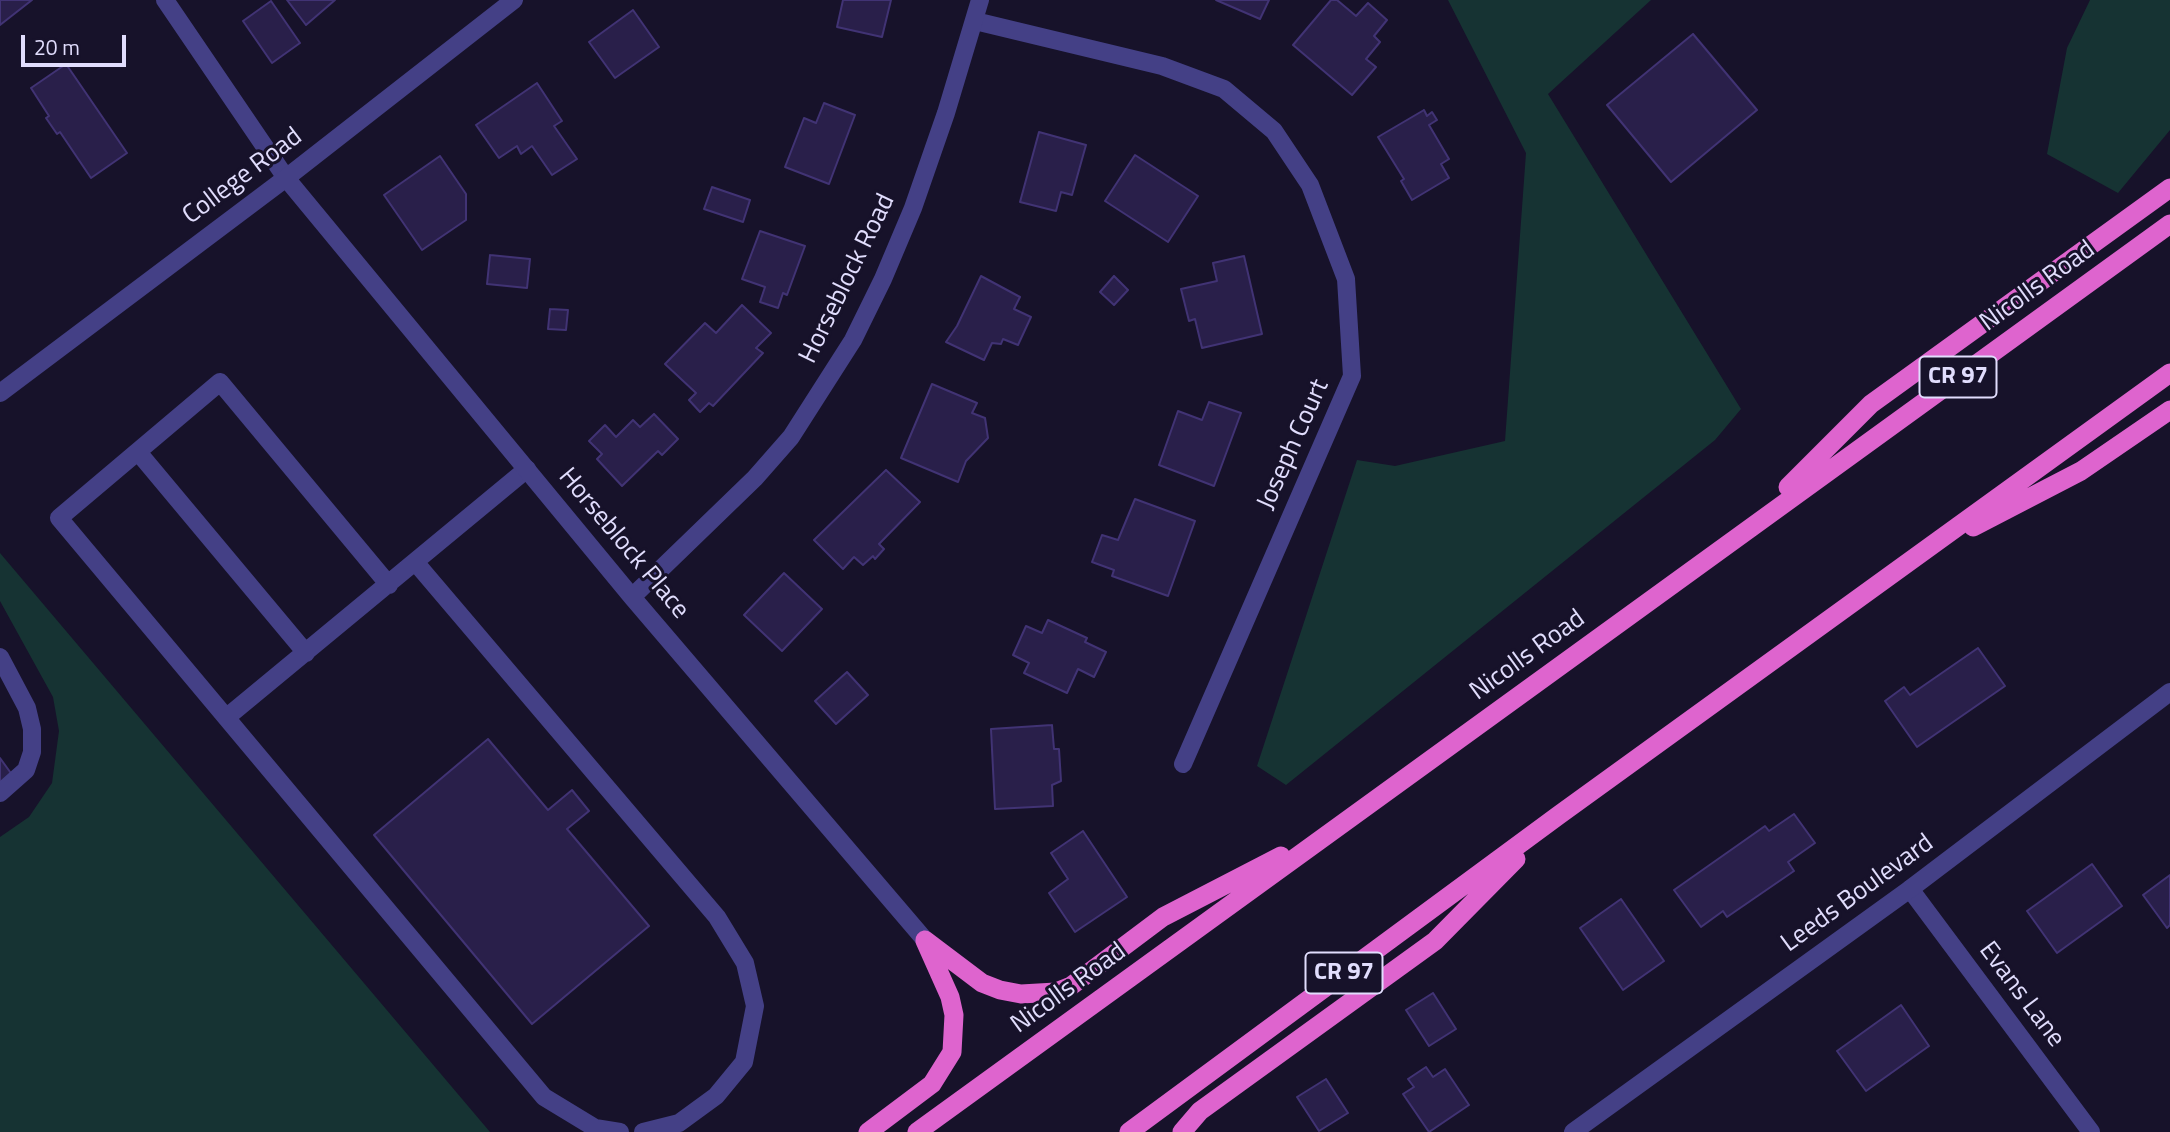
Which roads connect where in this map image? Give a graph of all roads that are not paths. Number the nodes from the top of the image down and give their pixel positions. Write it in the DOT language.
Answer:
graph roads {
  1 [pos="165,0"];
  2 [pos="514,0"];
  3 [pos="980,0"];
  4 [pos="975,20"];
  5 [pos="286,178"];
  6 [pos="2170,188"];
  7 [pos="2170,224"];
  8 [pos="2170,373"];
  9 [pos="0,393"];
  10 [pos="2170,410"];
  11 [pos="138,452"];
  12 [pos="527,469"];
  13 [pos="1745,530"];
  14 [pos="1913,559"];
  15 [pos="416,563"];
  16 [pos="389,585"];
  17 [pos="632,597"];
  18 [pos="306,653"];
  19 [pos="0,657"];
  20 [pos="2170,692"];
  21 [pos="227,718"];
  22 [pos="1183,764"];
  23 [pos="0,793"];
  24 [pos="1559,815"];
  25 [pos="1338,827"];
  26 [pos="1910,889"];
  27 [pos="925,940"];
  28 [pos="620,1132"];
  29 [pos="643,1132"];
  30 [pos="868,1132"];
  31 [pos="918,1132"];
  32 [pos="1129,1132"];
  33 [pos="1182,1132"];
  34 [pos="1573,1132"];
  35 [pos="2091,1132"];
  1 -- 5 [label="street, Horseblock Place"];
  2 -- 5 [label="street, College Road"];
  3 -- 4 [label="street, Horseblock Road"];
  4 -- 17 [label="street, Horseblock Road"];
  4 -- 22 [label="street, Joseph Court"];
  5 -- 9 [label="street, College Road"];
  5 -- 12 [label="street, Horseblock Place"];
  6 -- 13 [label="highway"];
  7 -- 13 [label="highway, Nicolls Road / CR 97"];
  8 -- 14 [label="highway, CR 97"];
  10 -- 14 [label="highway"];
  11 -- 16 [label="street"];
  11 -- 18 [label="street"];
  11 -- 21 [label="street"];
  12 -- 15 [label="street"];
  12 -- 17 [label="street, Horseblock Place"];
  13 -- 25 [label="highway, Nicolls Road / CR 97"];
  14 -- 24 [label="highway, CR 97"];
  15 -- 16 [label="street"];
  15 -- 29 [label="street"];
  16 -- 18 [label="street"];
  17 -- 27 [label="street, Horseblock Place"];
  18 -- 21 [label="street"];
  19 -- 23 [label="street"];
  20 -- 26 [label="street, Leeds Boulevard"];
  21 -- 28 [label="street"];
  24 -- 32 [label="highway, CR 97"];
  24 -- 33 [label="highway"];
  25 -- 27 [label="highway"];
  25 -- 31 [label="highway, Nicolls Road / CR 97"];
  26 -- 34 [label="street, Leeds Boulevard"];
  26 -- 35 [label="street, Evans Lane"];
  27 -- 30 [label="highway"];
}
